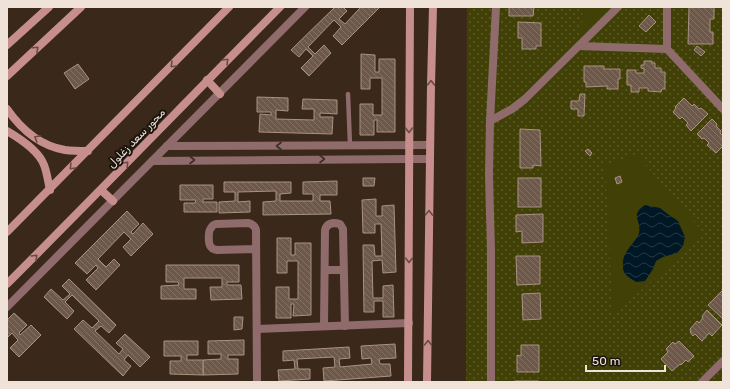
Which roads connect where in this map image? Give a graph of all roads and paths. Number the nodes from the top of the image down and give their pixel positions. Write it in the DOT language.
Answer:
graph roads {
  1 [pos="49,7"];
  2 [pos="81,7"];
  3 [pos="230,7"];
  4 [pos="280,7"];
  5 [pos="305,7"];
  6 [pos="410,7"];
  7 [pos="433,7"];
  8 [pos="496,7"];
  9 [pos="618,7"];
  10 [pos="667,7"];
  11 [pos="7,46"];
  12 [pos="579,46"];
  13 [pos="667,49"];
  14 [pos="7,76"];
  15 [pos="207,80"];
  16 [pos="220,94"];
  17 [pos="348,94"];
  18 [pos="7,109"];
  19 [pos="723,109"];
  20 [pos="490,122"];
  21 [pos="7,131"];
  22 [pos="430,144"];
  23 [pos="350,145"];
  24 [pos="409,145"];
  25 [pos="167,146"];
  26 [pos="88,152"];
  27 [pos="409,159"];
  28 [pos="430,159"];
  29 [pos="153,161"];
  30 [pos="50,190"];
  31 [pos="101,190"];
  32 [pos="113,201"];
  33 [pos="7,232"];
  34 [pos="256,249"];
  35 [pos="324,270"];
  36 [pos="343,270"];
  37 [pos="7,284"];
  38 [pos="7,307"];
  39 [pos="409,323"];
  40 [pos="324,326"];
  41 [pos="344,326"];
  42 [pos="257,329"];
  43 [pos="723,361"];
  44 [pos="258,382"];
  45 [pos="408,382"];
  46 [pos="427,382"];
  47 [pos="491,382"];
  48 [pos="702,382"];
  1 -- 11 [label="street"];
  14 -- 2 [label="street, one-way"];
  3 -- 26 [label="street, one-way"];
  15 -- 4 [label="street, محور سعد زغلول, one-way"];
  5 -- 16 [label="street"];
  6 -- 24 [label="street, one-way"];
  22 -- 7 [label="street, one-way"];
  8 -- 20 [label="street"];
  9 -- 12 [label="street"];
  10 -- 13 [label="street"];
  12 -- 13 [label="street"];
  12 -- 20 [label="street"];
  13 -- 19 [label="street"];
  15 -- 16 [label="street"];
  31 -- 15 [label="street, محور سعد زغلول, one-way"];
  16 -- 25 [label="street"];
  17 -- 23 [label="lane"];
  26 -- 18 [label="street, one-way"];
  20 -- 47 [label="street"];
  21 -- 30 [label="street"];
  22 -- 24 [label="street"];
  22 -- 28 [label="street"];
  23 -- 24 [label="street"];
  23 -- 25 [label="street, one-way"];
  24 -- 27 [label="street"];
  25 -- 29 [label="street"];
  26 -- 30 [label="street, one-way"];
  27 -- 28 [label="street"];
  29 -- 27 [label="street, one-way"];
  27 -- 39 [label="street, one-way"];
  46 -- 28 [label="street, one-way"];
  29 -- 32 [label="street"];
  30 -- 33 [label="street"];
  31 -- 32 [label="street"];
  37 -- 31 [label="street, محور سعد زغلول, one-way"];
  32 -- 38 [label="street"];
  34 -- 34 [label="street"];
  34 -- 42 [label="street"];
  35 -- 36 [label="street"];
  35 -- 36 [label="street"];
  35 -- 40 [label="street"];
  36 -- 41 [label="street"];
  39 -- 41 [label="street"];
  39 -- 45 [label="street"];
  40 -- 41 [label="street"];
  40 -- 42 [label="street"];
  42 -- 44 [label="street"];
  43 -- 48 [label="street"];
}
